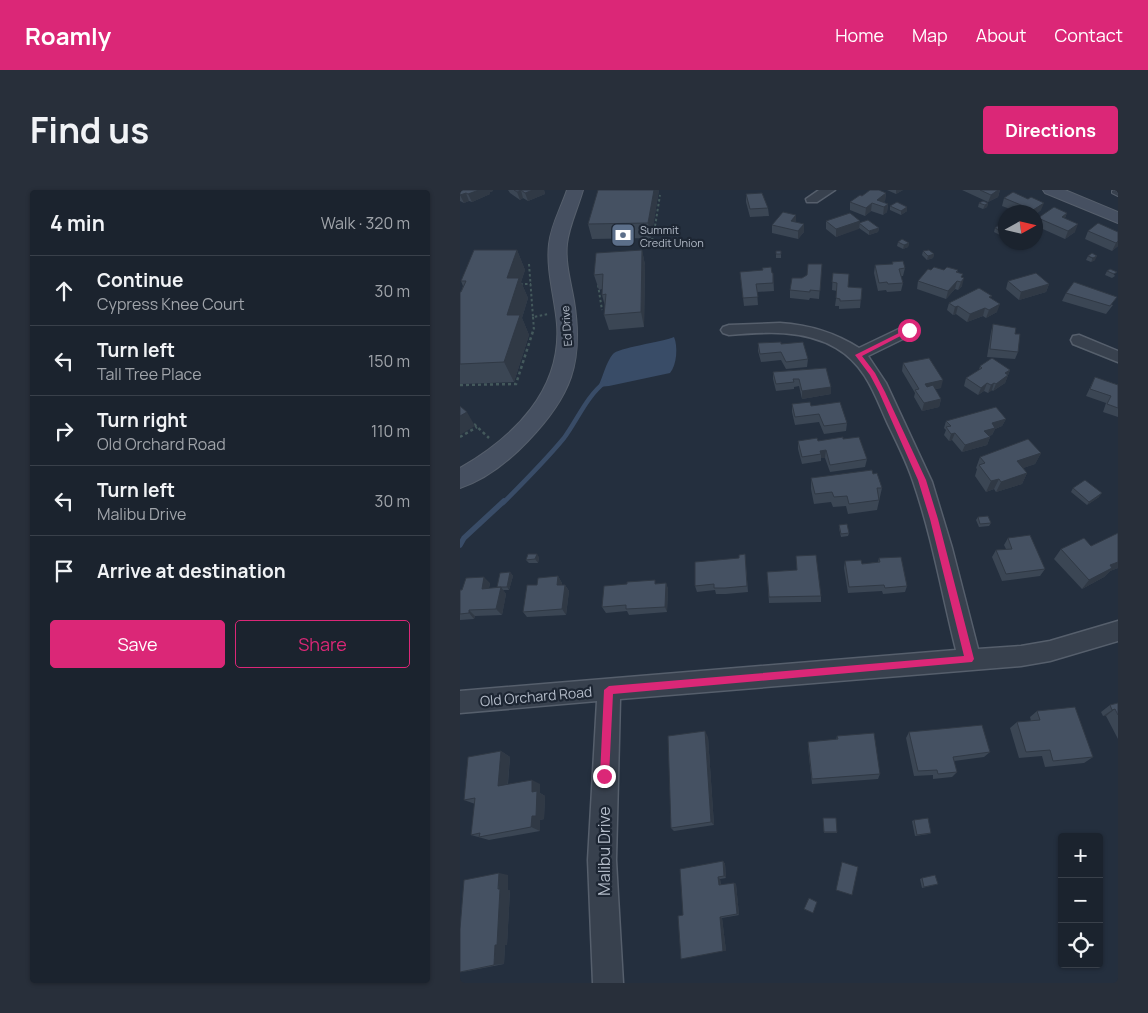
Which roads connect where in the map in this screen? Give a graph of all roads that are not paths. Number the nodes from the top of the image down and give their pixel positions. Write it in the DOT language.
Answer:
graph roads {
  1 [pos="575,190"];
  2 [pos="829,190"];
  3 [pos="1051,190"];
  4 [pos="812,199"];
  5 [pos="1118,218"];
  6 [pos="729,330"];
  7 [pos="909,330"];
  8 [pos="1079,340"];
  9 [pos="858,355"];
  10 [pos="1118,356"];
  11 [pos="460,480"];
  12 [pos="1118,631"];
  13 [pos="969,659"];
  14 [pos="609,690"];
  15 [pos="460,702"];
  16 [pos="608,983"];
  1 -- 11 [label="street, Ed Drive"];
  2 -- 4 [label="street"];
  3 -- 5 [label="street"];
  6 -- 9 [label="street"];
  7 -- 9 [label="street"];
  8 -- 10 [label="street"];
  9 -- 13 [label="street"];
  12 -- 13 [label="street, Old Orchard Road"];
  13 -- 14 [label="street, Old Orchard Road"];
  14 -- 15 [label="street, Old Orchard Road"];
  14 -- 16 [label="street, Malibu Drive"];
}
